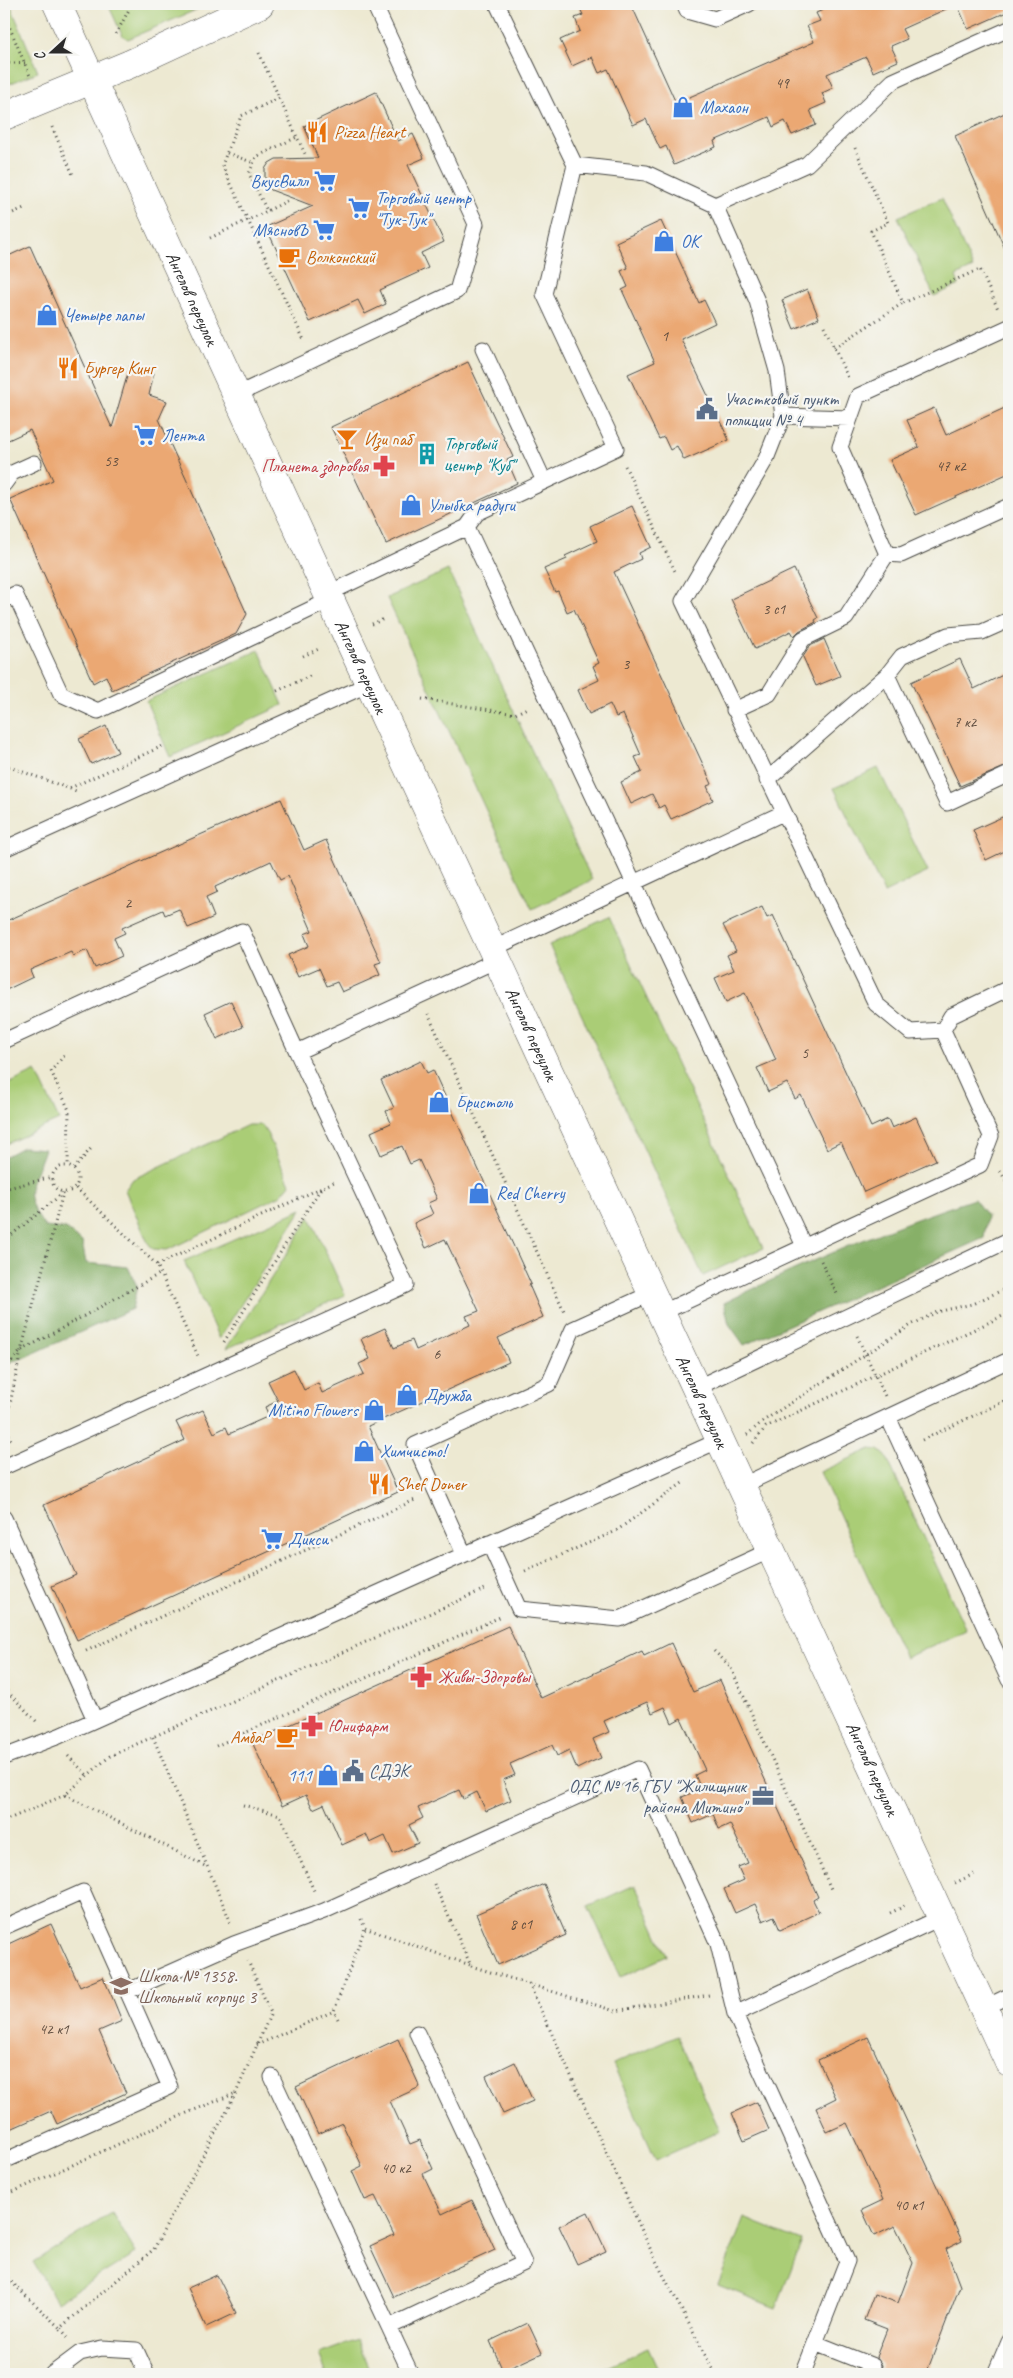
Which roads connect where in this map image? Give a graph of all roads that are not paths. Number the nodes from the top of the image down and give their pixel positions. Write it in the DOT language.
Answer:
graph roads {
  1 [pos="57,4"];
  2 [pos="260,4"];
  3 [pos="374,4"];
  4 [pos="497,4"];
  5 [pos="684,4"];
  6 [pos="750,4"];
  7 [pos="1009,29"];
  8 [pos="92,80"];
  9 [pos="4,116"];
  10 [pos="575,165"];
  11 [pos="715,205"];
  12 [pos="1008,327"];
  13 [pos="483,349"];
  14 [pos="236,395"];
  15 [pos="783,416"];
  16 [pos="850,418"];
  17 [pos="34,463"];
  18 [pos="544,481"];
  19 [pos="4,484"];
  20 [pos="1009,506"];
  21 [pos="467,527"];
  22 [pos="887,554"];
  23 [pos="329,597"];
  24 [pos="4,600"];
  25 [pos="1009,620"];
  26 [pos="887,675"];
  27 [pos="369,684"];
  28 [pos="734,710"];
  29 [pos="1009,774"];
  30 [pos="767,780"];
  31 [pos="783,813"];
  32 [pos="4,849"];
  33 [pos="634,883"];
  34 [pos="495,954"];
  35 [pos="1009,988"];
  36 [pos="943,1030"];
  37 [pos="4,1041"];
  38 [pos="297,1052"];
  39 [pos="1009,1240"];
  40 [pos="804,1246"];
  41 [pos="656,1303"];
  42 [pos="1009,1360"];
  43 [pos="696,1388"];
  44 [pos="888,1417"];
  45 [pos="732,1447"];
  46 [pos="4,1467"];
  47 [pos="742,1486"];
  48 [pos="4,1518"];
  49 [pos="489,1543"];
  50 [pos="771,1550"];
  51 [pos="464,1554"];
  52 [pos="1009,1680"];
  53 [pos="95,1720"];
  54 [pos="4,1757"];
  55 [pos="942,1916"];
  56 [pos="4,1927"];
  57 [pos="128,1991"];
  58 [pos="1009,1996"];
  59 [pos="984,2008"];
  60 [pos="735,2014"];
  61 [pos="417,2033"];
  62 [pos="1009,2063"];
  63 [pos="272,2077"];
  64 [pos="4,2162"];
  65 [pos="389,2326"];
  66 [pos="1009,2341"];
  67 [pos="815,2343"];
  68 [pos="873,2366"];
  69 [pos="52,2374"];
  70 [pos="147,2374"];
  71 [pos="411,2374"];
  72 [pos="803,2374"];
  73 [pos="995,2374"];
  1 -- 8 [label="street, Ангелов переулок"];
  2 -- 8 [label="street"];
  3 -- 14 [label="lane"];
  4 -- 10 [label="lane"];
  5 -- 6 [label="lane"];
  7 -- 11 [label="lane"];
  8 -- 9 [label="street"];
  8 -- 14 [label="street, Ангелов переулок"];
  10 -- 11 [label="lane"];
  10 -- 18 [label="lane"];
  11 -- 15 [label="lane"];
  12 -- 16 [label="lane"];
  13 -- 18 [label="lane"];
  14 -- 23 [label="street, Ангелов переулок"];
  15 -- 16 [label="lane"];
  15 -- 28 [label="lane"];
  16 -- 22 [label="lane"];
  17 -- 19 [label="lane"];
  18 -- 21 [label="lane"];
  20 -- 22 [label="lane"];
  21 -- 23 [label="lane"];
  21 -- 33 [label="lane"];
  22 -- 28 [label="lane"];
  23 -- 24 [label="lane"];
  23 -- 27 [label="street, Ангелов переулок"];
  25 -- 26 [label="lane"];
  26 -- 29 [label="lane"];
  26 -- 30 [label="lane"];
  27 -- 32 [label="lane"];
  27 -- 34 [label="street, Ангелов переулок"];
  28 -- 30 [label="lane"];
  30 -- 31 [label="lane"];
  31 -- 33 [label="lane"];
  31 -- 36 [label="lane"];
  33 -- 34 [label="lane"];
  33 -- 40 [label="lane"];
  34 -- 38 [label="lane"];
  34 -- 41 [label="street, Ангелов переулок"];
  35 -- 36 [label="lane"];
  36 -- 40 [label="lane"];
  37 -- 38 [label="lane"];
  38 -- 46 [label="lane"];
  39 -- 43 [label="lane"];
  40 -- 41 [label="lane"];
  41 -- 43 [label="street, Ангелов переулок"];
  41 -- 51 [label="lane"];
  42 -- 44 [label="lane"];
  43 -- 45 [label="street, Ангелов переулок"];
  44 -- 47 [label="lane"];
  44 -- 52 [label="lane"];
  45 -- 47 [label="street, Ангелов переулок"];
  45 -- 49 [label="lane"];
  47 -- 50 [label="street, Ангелов переулок"];
  48 -- 53 [label="lane"];
  49 -- 50 [label="lane"];
  49 -- 51 [label="lane"];
  50 -- 55 [label="street, Ангелов переулок"];
  51 -- 53 [label="lane"];
  53 -- 54 [label="lane"];
  55 -- 59 [label="street, Ангелов переулок"];
  55 -- 60 [label="lane"];
  56 -- 57 [label="lane"];
  57 -- 60 [label="lane"];
  57 -- 64 [label="lane"];
  58 -- 59 [label="lane"];
  59 -- 62 [label="street, Ангелов переулок"];
  60 -- 67 [label="lane"];
  61 -- 65 [label="lane"];
  63 -- 65 [label="lane"];
  65 -- 71 [label="lane"];
  66 -- 73 [label="lane"];
  67 -- 68 [label="lane"];
  67 -- 72 [label="lane"];
  69 -- 70 [label="lane"];
}
